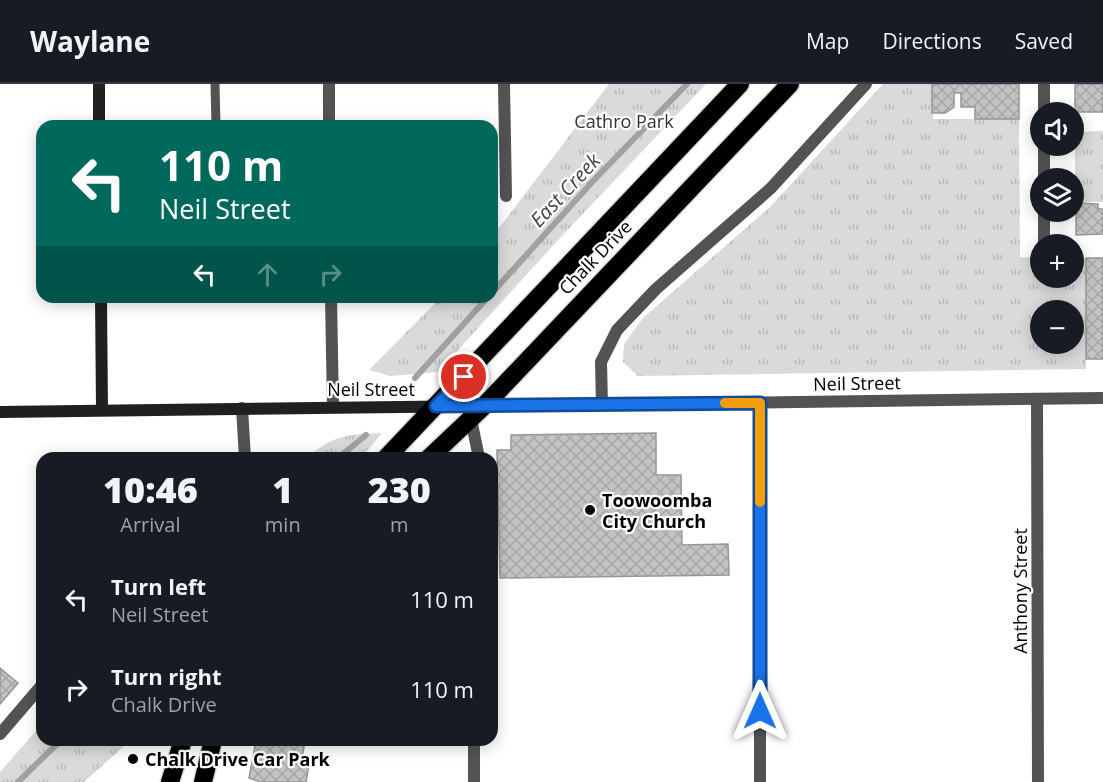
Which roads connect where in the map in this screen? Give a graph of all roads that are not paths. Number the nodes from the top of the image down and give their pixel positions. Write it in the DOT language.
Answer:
graph roads {
  1 [pos="99,84"];
  2 [pos="215,84"];
  3 [pos="329,84"];
  4 [pos="504,84"];
  5 [pos="740,84"];
  6 [pos="790,84"];
  7 [pos="866,84"];
  8 [pos="1044,84"];
  9 [pos="1044,102"];
  10 [pos="99,120"];
  11 [pos="216,120"];
  12 [pos="329,120"];
  13 [pos="506,196"];
  14 [pos="101,303"];
  15 [pos="331,303"];
  16 [pos="1103,398"];
  17 [pos="1037,399"];
  18 [pos="760,403"];
  19 [pos="603,405"];
  20 [pos="436,406"];
  21 [pos="484,406"];
  22 [pos="333,407"];
  23 [pos="242,408"];
  24 [pos="102,410"];
  25 [pos="0,412"];
  26 [pos="471,419"];
  27 [pos="245,452"];
  28 [pos="392,452"];
  29 [pos="435,452"];
  30 [pos="478,452"];
  31 [pos="36,692"];
  32 [pos="0,734"];
  33 [pos="181,746"];
  34 [pos="211,746"];
  35 [pos="474,746"];
  36 [pos="170,782"];
  37 [pos="202,782"];
  38 [pos="474,782"];
  39 [pos="760,782"];
  40 [pos="1038,782"];
  1 -- 10 [label="street"];
  2 -- 11 [label="lane"];
  3 -- 12 [label="street"];
  4 -- 13 [label="street"];
  5 -- 20 [label="highway, Chalk Drive"];
  6 -- 21 [label="highway, Chalk Drive"];
  7 -- 19 [label="street"];
  8 -- 9 [label="street"];
  14 -- 24 [label="street"];
  15 -- 22 [label="street"];
  16 -- 17 [label="street, Neil Street"];
  17 -- 18 [label="street, Neil Street"];
  17 -- 40 [label="street, Anthony Street"];
  18 -- 19 [label="street, Neil Street"];
  18 -- 39 [label="street"];
  19 -- 21 [label="street, Neil Street"];
  20 -- 21 [label="street, Neil Street"];
  20 -- 22 [label="street, Neil Street"];
  20 -- 28 [label="highway, Chalk Drive"];
  21 -- 26 [label="highway, Chalk Drive"];
  22 -- 23 [label="street, Neil Street"];
  23 -- 24 [label="street, Neil Street"];
  23 -- 27 [label="street"];
  24 -- 25 [label="street, Neil Street"];
  26 -- 29 [label="highway, Chalk Drive"];
  26 -- 30 [label="street"];
  31 -- 32 [label="street"];
  33 -- 36 [label="highway"];
  34 -- 37 [label="highway"];
  35 -- 38 [label="street"];
}
